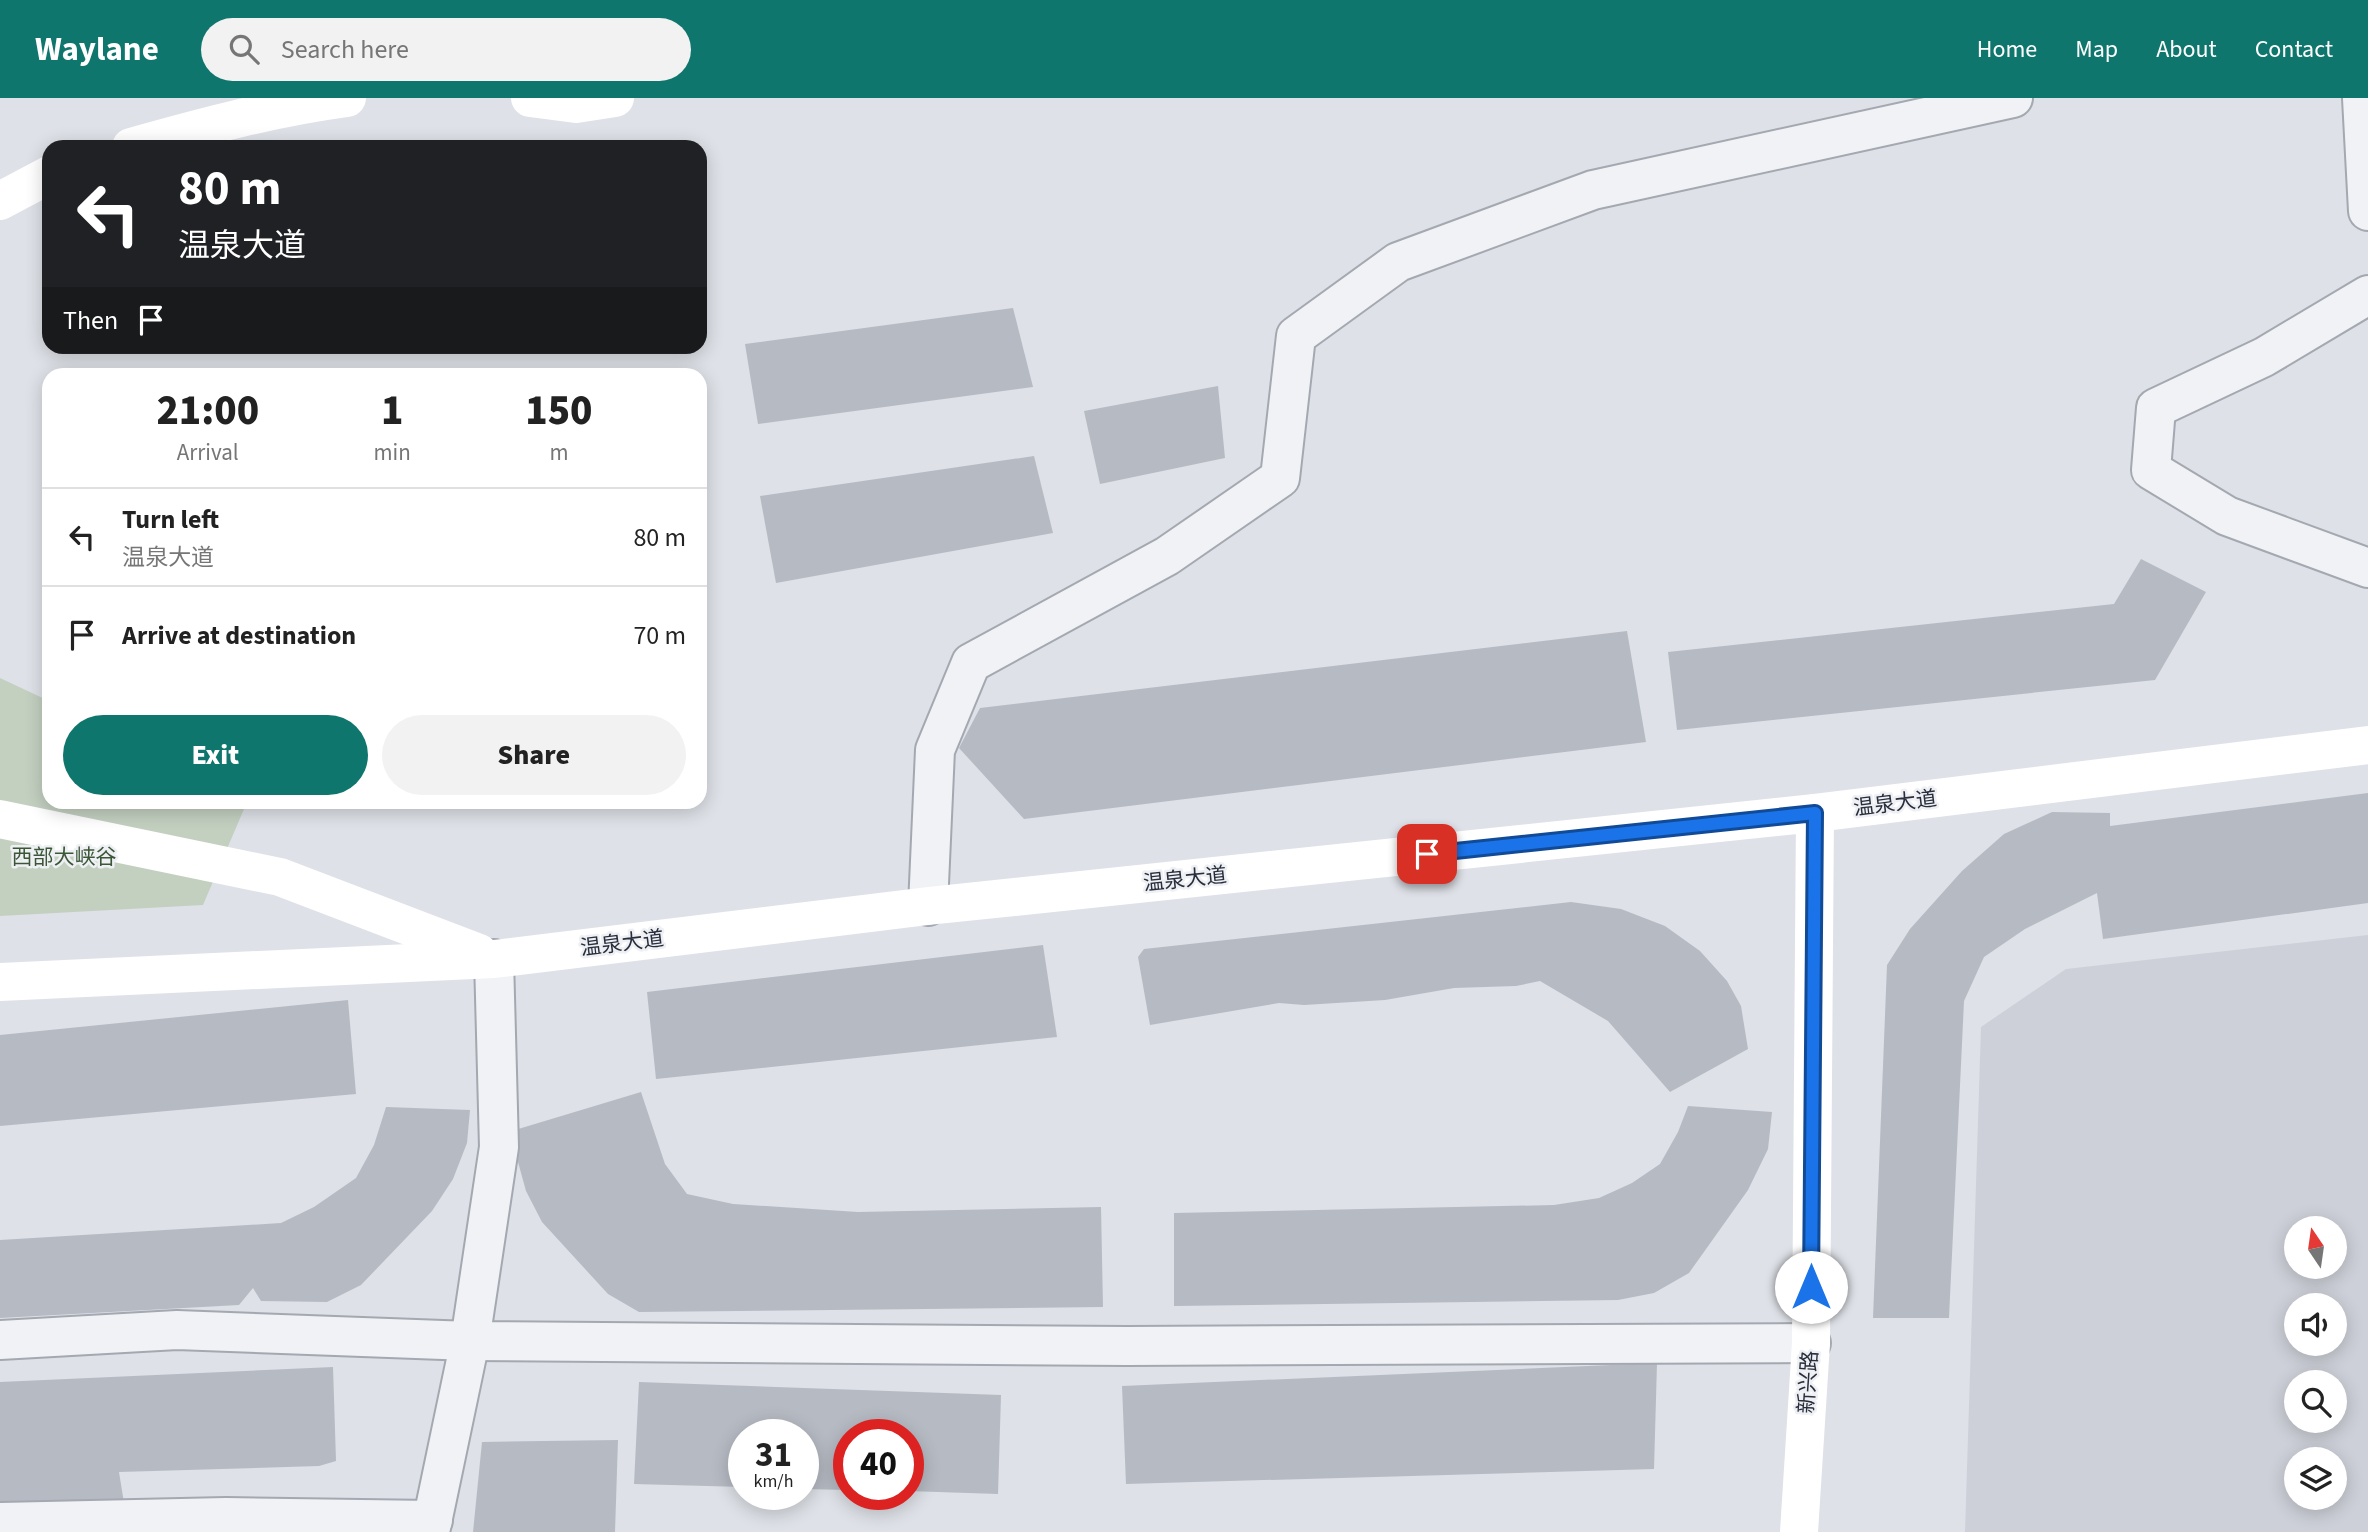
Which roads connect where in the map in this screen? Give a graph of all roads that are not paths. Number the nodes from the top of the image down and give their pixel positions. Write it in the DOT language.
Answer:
graph roads {
  1 [pos="347,98"];
  2 [pos="530,98"];
  3 [pos="615,98"];
  4 [pos="2013,98"];
  5 [pos="2362,98"];
  6 [pos="156,140"];
  7 [pos="42,179"];
  8 [pos="0,201"];
  9 [pos="2368,211"];
  10 [pos="2368,295"];
  11 [pos="2368,568"];
  12 [pos="2368,745"];
  13 [pos="1815,813"];
  14 [pos="0,819"];
  15 [pos="928,906"];
  16 [pos="494,959"];
  17 [pos="0,982"];
  18 [pos="0,1340"];
  19 [pos="470,1341"];
  20 [pos="1811,1343"];
  21 [pos="0,1522"];
  22 [pos="431,1526"];
  23 [pos="1799,1532"];
  1 -- 6 [label="main road"];
  2 -- 3 [label="main road"];
  4 -- 15 [label="street"];
  5 -- 9 [label="street"];
  7 -- 8 [label="main road"];
  10 -- 11 [label="street"];
  12 -- 13 [label="main road, 温泉大道"];
  13 -- 15 [label="main road, 温泉大道"];
  13 -- 20 [label="main road, 新兴路"];
  14 -- 16 [label="main road"];
  15 -- 16 [label="main road, 温泉大道"];
  16 -- 17 [label="main road, 温泉大道"];
  16 -- 19 [label="street"];
  18 -- 19 [label="street"];
  19 -- 20 [label="street"];
  19 -- 22 [label="street"];
  20 -- 23 [label="main road, 新兴路"];
  21 -- 22 [label="street"];
}
